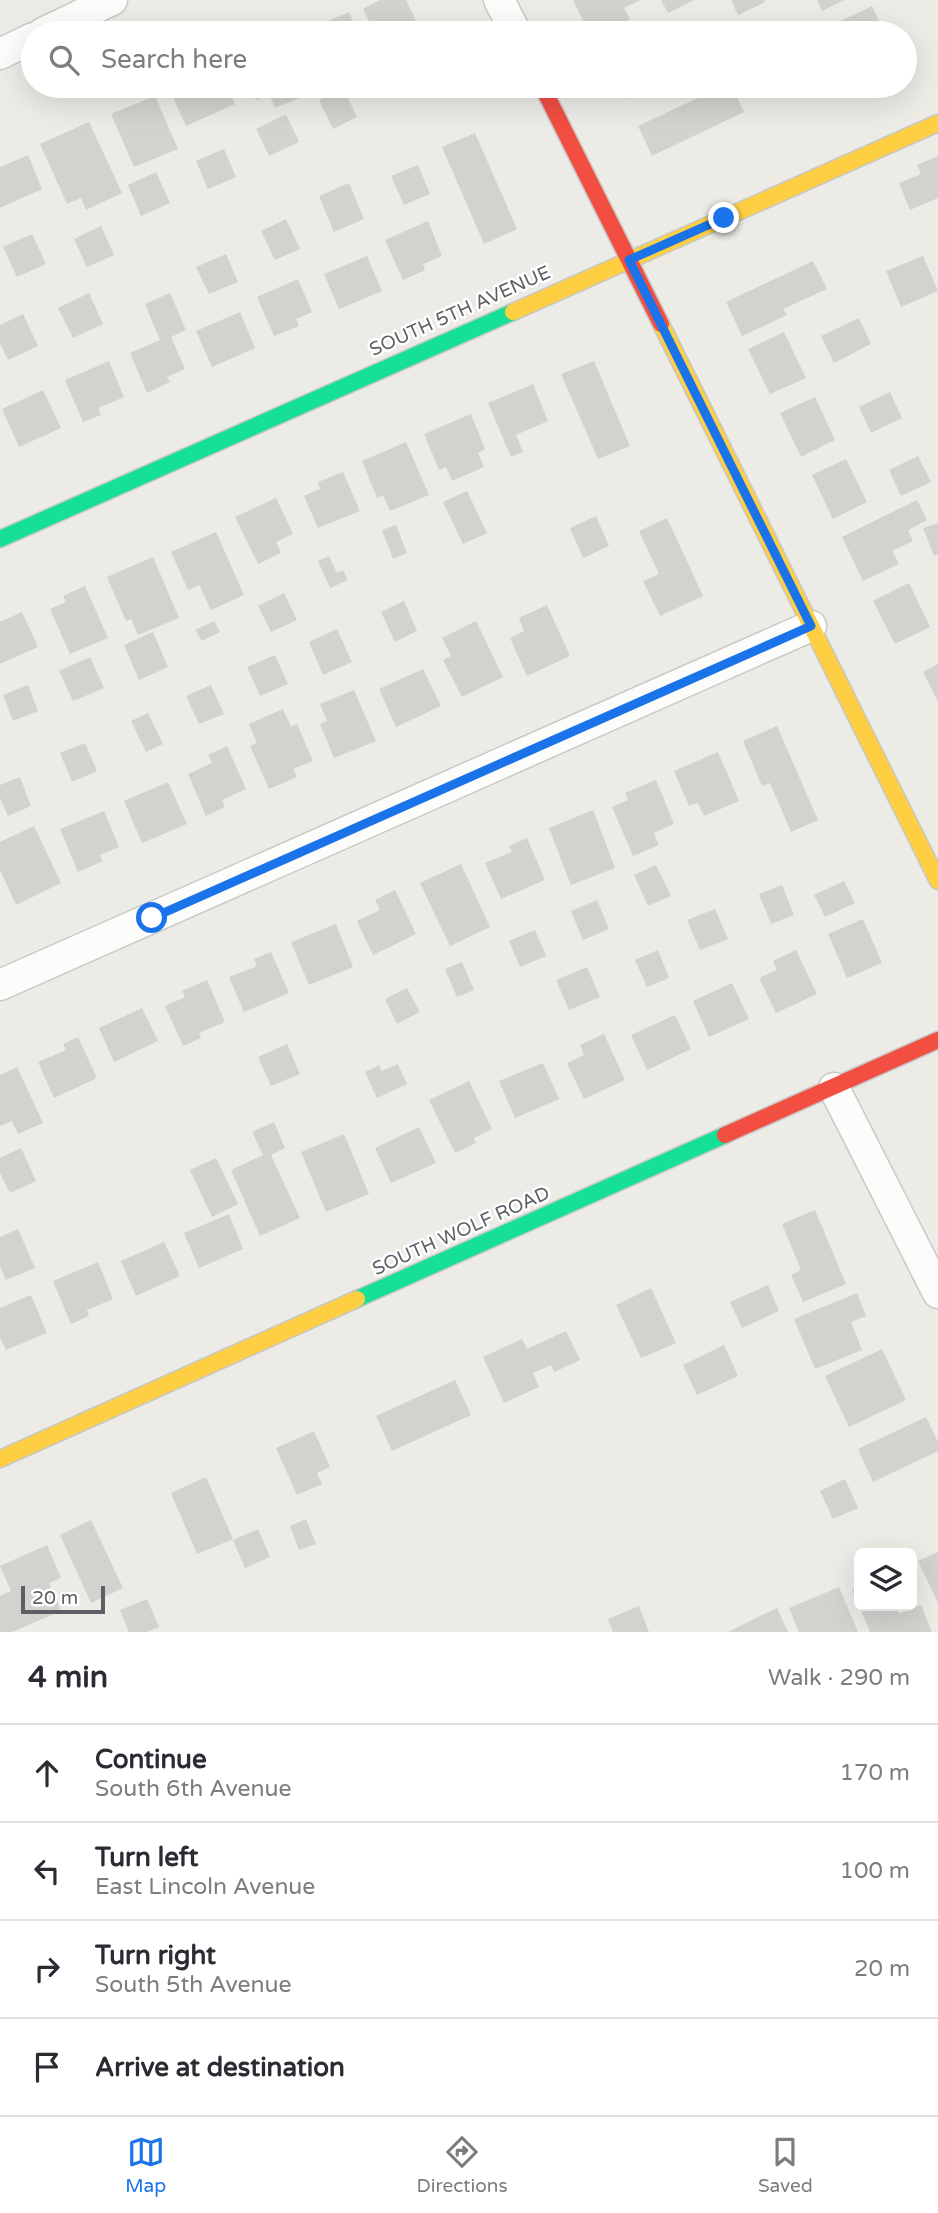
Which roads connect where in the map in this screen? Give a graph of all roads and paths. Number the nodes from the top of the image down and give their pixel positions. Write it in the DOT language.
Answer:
graph roads {
  1 [pos="112,0"];
  2 [pos="499,0"];
  3 [pos="68,21"];
  4 [pos="510,21"];
  5 [pos="21,44"];
  6 [pos="0,54"];
  7 [pos="548,98"];
  8 [pos="938,123"];
  9 [pos="629,260"];
  10 [pos="0,539"];
  11 [pos="811,626"];
  12 [pos="938,881"];
  13 [pos="0,985"];
  14 [pos="938,1040"];
  15 [pos="834,1088"];
  16 [pos="938,1293"];
  17 [pos="0,1459"];
  1 -- 3 [label="street"];
  2 -- 4 [label="street"];
  5 -- 6 [label="street"];
  7 -- 9 [label="street"];
  8 -- 9 [label="street, SOUTH 5TH AVENUE"];
  9 -- 10 [label="street, SOUTH 5TH AVENUE"];
  9 -- 11 [label="street"];
  11 -- 12 [label="street"];
  11 -- 13 [label="street"];
  14 -- 15 [label="street, SOUTH WOLF ROAD"];
  15 -- 16 [label="street"];
  15 -- 17 [label="street, SOUTH WOLF ROAD"];
}
